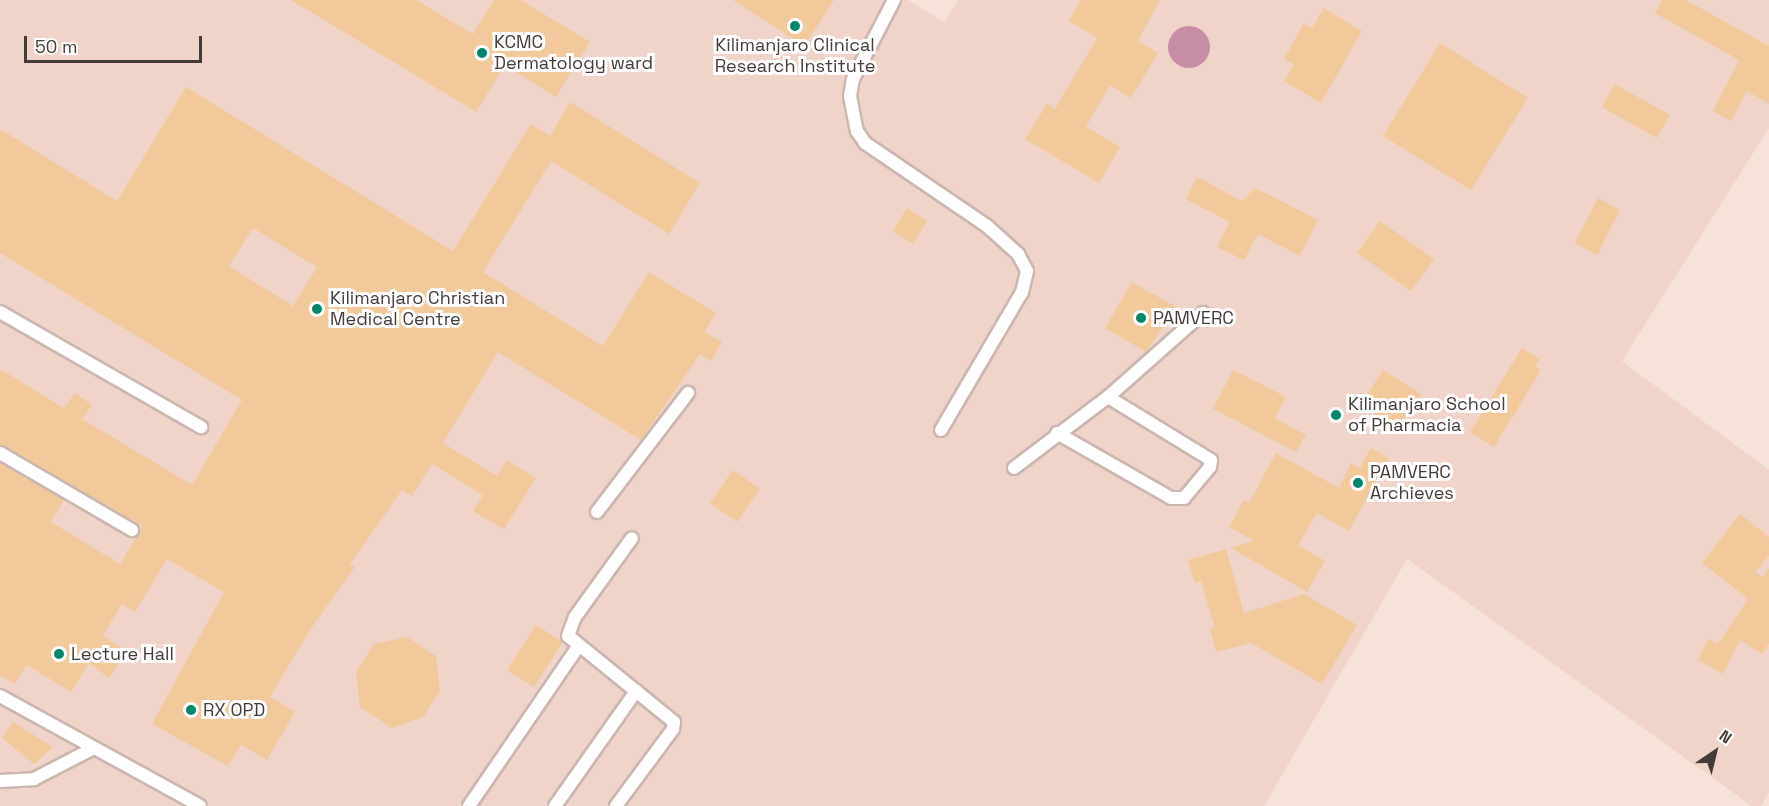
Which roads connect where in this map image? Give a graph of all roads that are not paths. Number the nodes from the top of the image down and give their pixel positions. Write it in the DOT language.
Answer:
graph roads {
  1 [pos="894,0"];
  2 [pos="0,312"];
  3 [pos="1203,313"];
  4 [pos="688,393"];
  5 [pos="1108,397"];
  6 [pos="201,426"];
  7 [pos="941,430"];
  8 [pos="1056,433"];
  9 [pos="0,453"];
  10 [pos="1014,468"];
  11 [pos="597,512"];
  12 [pos="132,530"];
  13 [pos="632,538"];
  14 [pos="578,647"];
  15 [pos="636,691"];
  16 [pos="0,696"];
  17 [pos="92,749"];
  18 [pos="0,782"];
  19 [pos="200,806"];
  20 [pos="470,806"];
  21 [pos="555,806"];
  22 [pos="616,806"];
  1 -- 7 [label="lane"];
  2 -- 6 [label="lane"];
  3 -- 5 [label="lane"];
  4 -- 11 [label="lane"];
  5 -- 8 [label="lane"];
  5 -- 8 [label="lane"];
  8 -- 10 [label="lane"];
  9 -- 12 [label="lane"];
  13 -- 14 [label="lane"];
  14 -- 15 [label="lane"];
  14 -- 20 [label="lane"];
  15 -- 21 [label="lane"];
  15 -- 22 [label="lane"];
  16 -- 17 [label="lane"];
  17 -- 18 [label="lane"];
  17 -- 19 [label="lane"];
}
